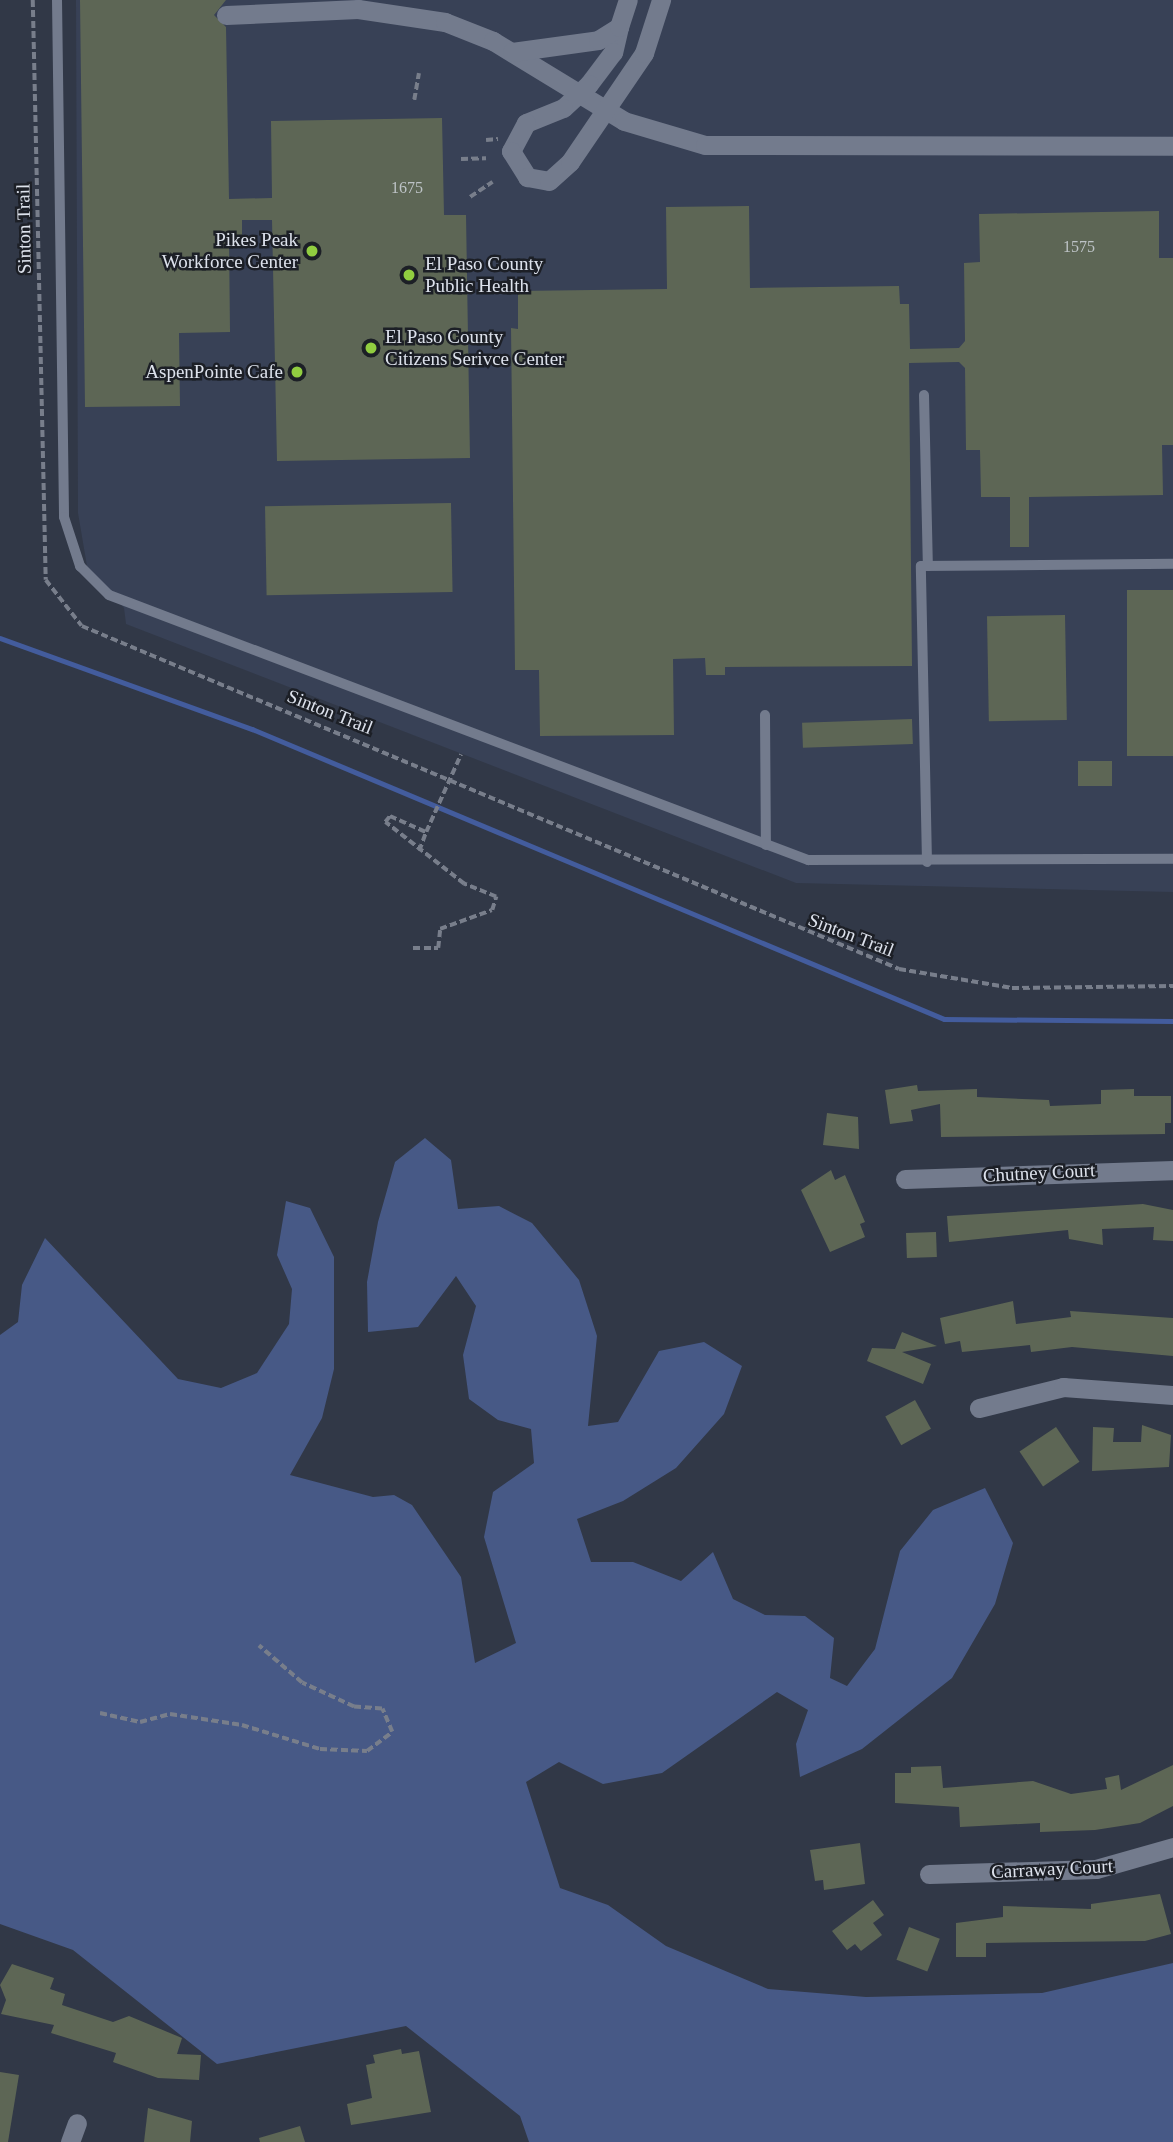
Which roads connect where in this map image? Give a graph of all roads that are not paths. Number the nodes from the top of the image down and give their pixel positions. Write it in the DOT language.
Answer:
graph roads {
  1 [pos="57,0"];
  2 [pos="628,0"];
  3 [pos="661,0"];
  4 [pos="226,15"];
  5 [pos="619,27"];
  6 [pos="512,52"];
  7 [pos="577,94"];
  8 [pos="604,111"];
  9 [pos="1173,146"];
  10 [pos="924,395"];
  11 [pos="1173,564"];
  12 [pos="928,566"];
  13 [pos="765,715"];
  14 [pos="766,845"];
  15 [pos="1173,859"];
  16 [pos="927,862"];
  17 [pos="1173,1170"];
  18 [pos="905,1179"];
  19 [pos="1173,1395"];
  20 [pos="979,1408"];
  21 [pos="1173,1847"];
  22 [pos="929,1874"];
  23 [pos="77,2123"];
  24 [pos="70,2142"];
  1 -- 14 [label="lane"];
  2 -- 5 [label="street"];
  3 -- 8 [label="street"];
  4 -- 6 [label="street"];
  5 -- 6 [label="street"];
  5 -- 7 [label="street"];
  6 -- 7 [label="street"];
  7 -- 8 [label="street"];
  7 -- 8 [label="street"];
  8 -- 9 [label="street"];
  10 -- 12 [label="lane"];
  11 -- 12 [label="lane"];
  12 -- 16 [label="lane"];
  13 -- 14 [label="lane"];
  14 -- 16 [label="lane"];
  15 -- 16 [label="lane"];
  17 -- 18 [label="street, Chutney Court"];
  19 -- 20 [label="street"];
  21 -- 22 [label="street, Carraway Court"];
  23 -- 24 [label="street"];
}
